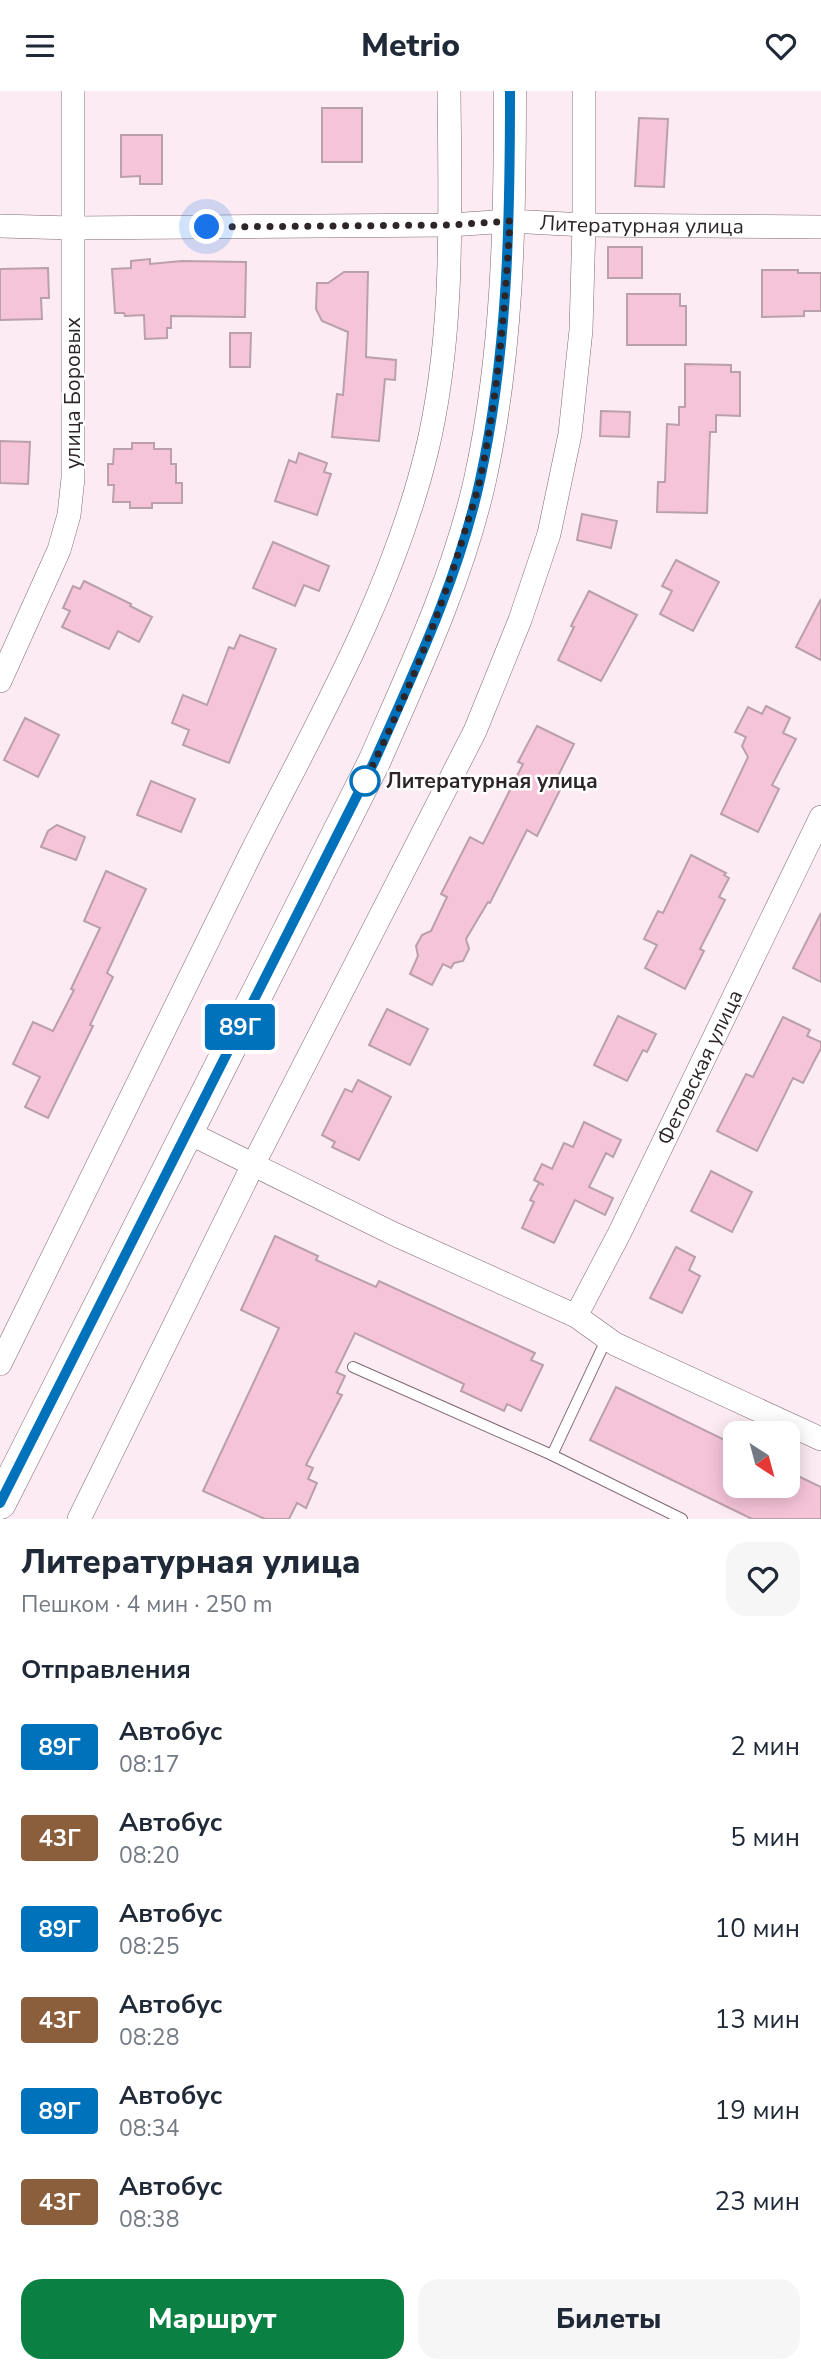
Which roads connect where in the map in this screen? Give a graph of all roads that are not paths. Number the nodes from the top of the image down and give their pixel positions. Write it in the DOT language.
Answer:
graph roads {
  1 [pos="73,91"];
  2 [pos="449,91"];
  3 [pos="510,91"];
  4 [pos="583,91"];
  5 [pos="510,221"];
  6 [pos="450,225"];
  7 [pos="584,225"];
  8 [pos="0,226"];
  9 [pos="821,227"];
  10 [pos="72,228"];
  11 [pos="0,681"];
  12 [pos="821,817"];
  13 [pos="187,1132"];
  14 [pos="253,1165"];
  15 [pos="576,1316"];
  16 [pos="607,1338"];
  17 [pos="0,1364"];
  18 [pos="353,1367"];
  19 [pos="821,1439"];
  20 [pos="552,1455"];
  21 [pos="0,1503"];
  22 [pos="79,1519"];
  23 [pos="682,1519"];
  1 -- 10 [label="street, улица Боровых"];
  2 -- 6 [label="street"];
  3 -- 5 [label="main road"];
  4 -- 7 [label="street"];
  5 -- 6 [label="street, Литературная улица"];
  5 -- 7 [label="street, Литературная улица"];
  5 -- 13 [label="main road"];
  6 -- 10 [label="street, Литературная улица"];
  6 -- 17 [label="street"];
  7 -- 9 [label="street, Литературная улица"];
  7 -- 14 [label="street"];
  8 -- 10 [label="street, Литературная улица"];
  10 -- 11 [label="street, улица Боровых"];
  12 -- 15 [label="street, Фетовская улица"];
  13 -- 14 [label="street"];
  13 -- 21 [label="main road"];
  14 -- 15 [label="street"];
  14 -- 22 [label="street"];
  15 -- 16 [label="street"];
  16 -- 19 [label="street"];
  16 -- 20 [label="lane"];
  18 -- 20 [label="lane"];
  20 -- 23 [label="lane"];
}
